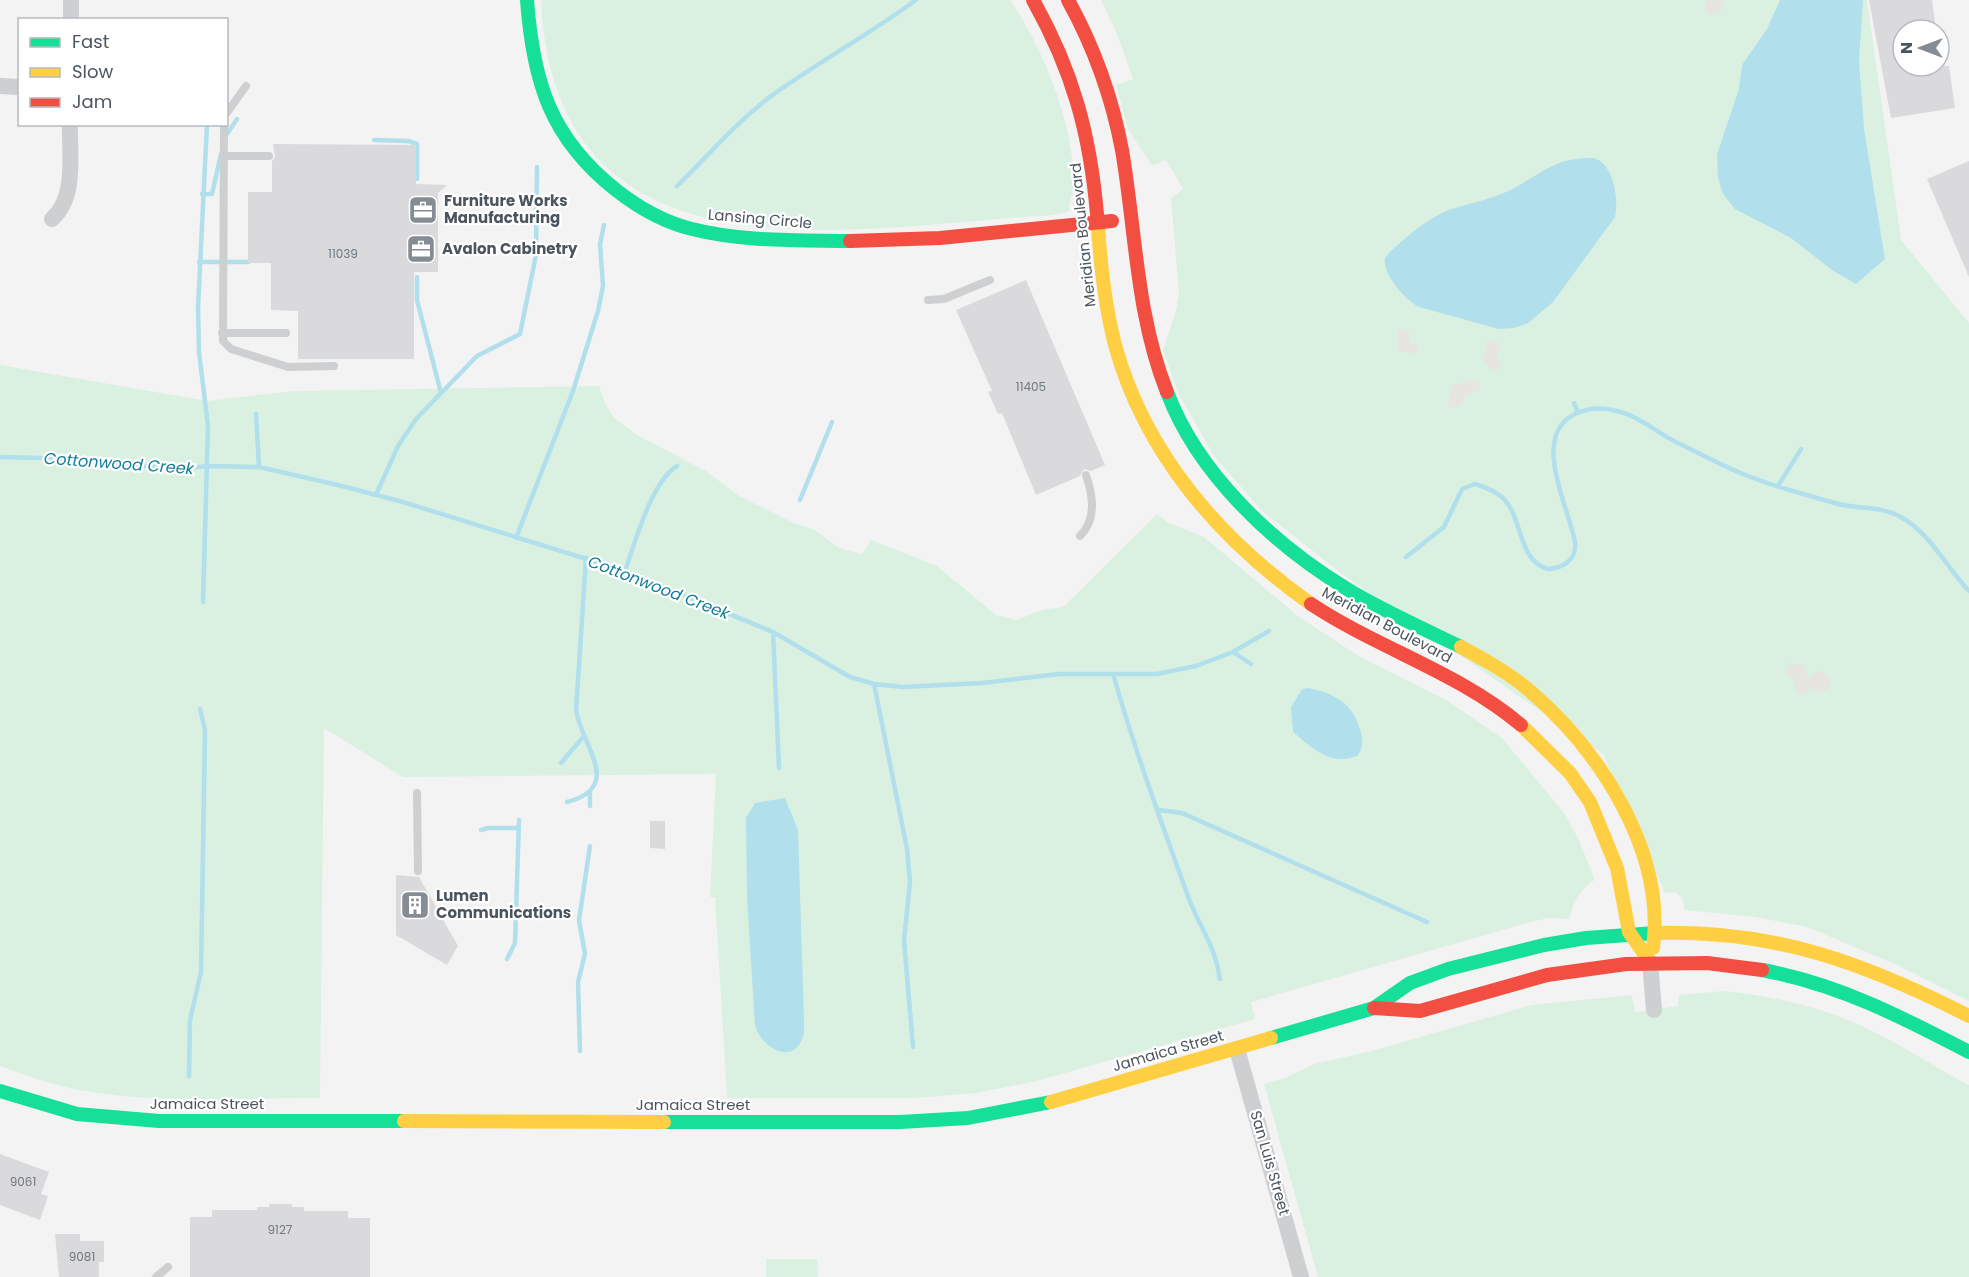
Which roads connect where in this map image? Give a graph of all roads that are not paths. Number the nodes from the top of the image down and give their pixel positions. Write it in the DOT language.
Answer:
graph roads {
  1 [pos="71,0"];
  2 [pos="527,0"];
  3 [pos="1032,0"];
  4 [pos="1068,0"];
  5 [pos="71,18"];
  6 [pos="0,86"];
  7 [pos="246,86"];
  8 [pos="18,87"];
  9 [pos="228,111"];
  10 [pos="70,126"];
  11 [pos="224,126"];
  12 [pos="224,156"];
  13 [pos="268,156"];
  14 [pos="52,219"];
  15 [pos="1130,219"];
  16 [pos="1098,223"];
  17 [pos="990,280"];
  18 [pos="928,300"];
  19 [pos="222,333"];
  20 [pos="286,333"];
  21 [pos="334,366"];
  22 [pos="1086,476"];
  23 [pos="1080,536"];
  24 [pos="417,793"];
  25 [pos="418,871"];
  26 [pos="1642,933"];
  27 [pos="1650,962"];
  28 [pos="1374,1008"];
  29 [pos="1654,1010"];
  30 [pos="1969,1016"];
  31 [pos="1237,1048"];
  32 [pos="1969,1052"];
  33 [pos="0,1091"];
  34 [pos="168,1267"];
  35 [pos="156,1277"];
  36 [pos="1301,1277"];
  1 -- 5 [label="street"];
  2 -- 16 [label="main road, Lansing Circle"];
  3 -- 16 [label="main road, Meridian Boulevard"];
  4 -- 15 [label="main road, Meridian Boulevard"];
  6 -- 8 [label="street"];
  7 -- 9 [label="lane"];
  10 -- 14 [label="street"];
  11 -- 12 [label="lane"];
  12 -- 13 [label="lane"];
  12 -- 19 [label="lane"];
  15 -- 16 [label="main road, Lansing Circle"];
  15 -- 26 [label="main road, Meridian Boulevard"];
  16 -- 26 [label="main road, Meridian Boulevard"];
  17 -- 18 [label="lane"];
  19 -- 20 [label="lane"];
  19 -- 21 [label="lane"];
  22 -- 23 [label="lane"];
  24 -- 25 [label="lane"];
  26 -- 27 [label="main road, Meridian Boulevard"];
  26 -- 27 [label="main road, Meridian Boulevard"];
  26 -- 28 [label="main road, Jamaica Street"];
  26 -- 30 [label="main road"];
  27 -- 28 [label="main road, Jamaica Street"];
  27 -- 29 [label="street"];
  27 -- 32 [label="main road"];
  28 -- 31 [label="main road, Jamaica Street"];
  31 -- 33 [label="main road, Jamaica Street"];
  31 -- 36 [label="street, San Luis Street"];
  34 -- 35 [label="lane"];
}
